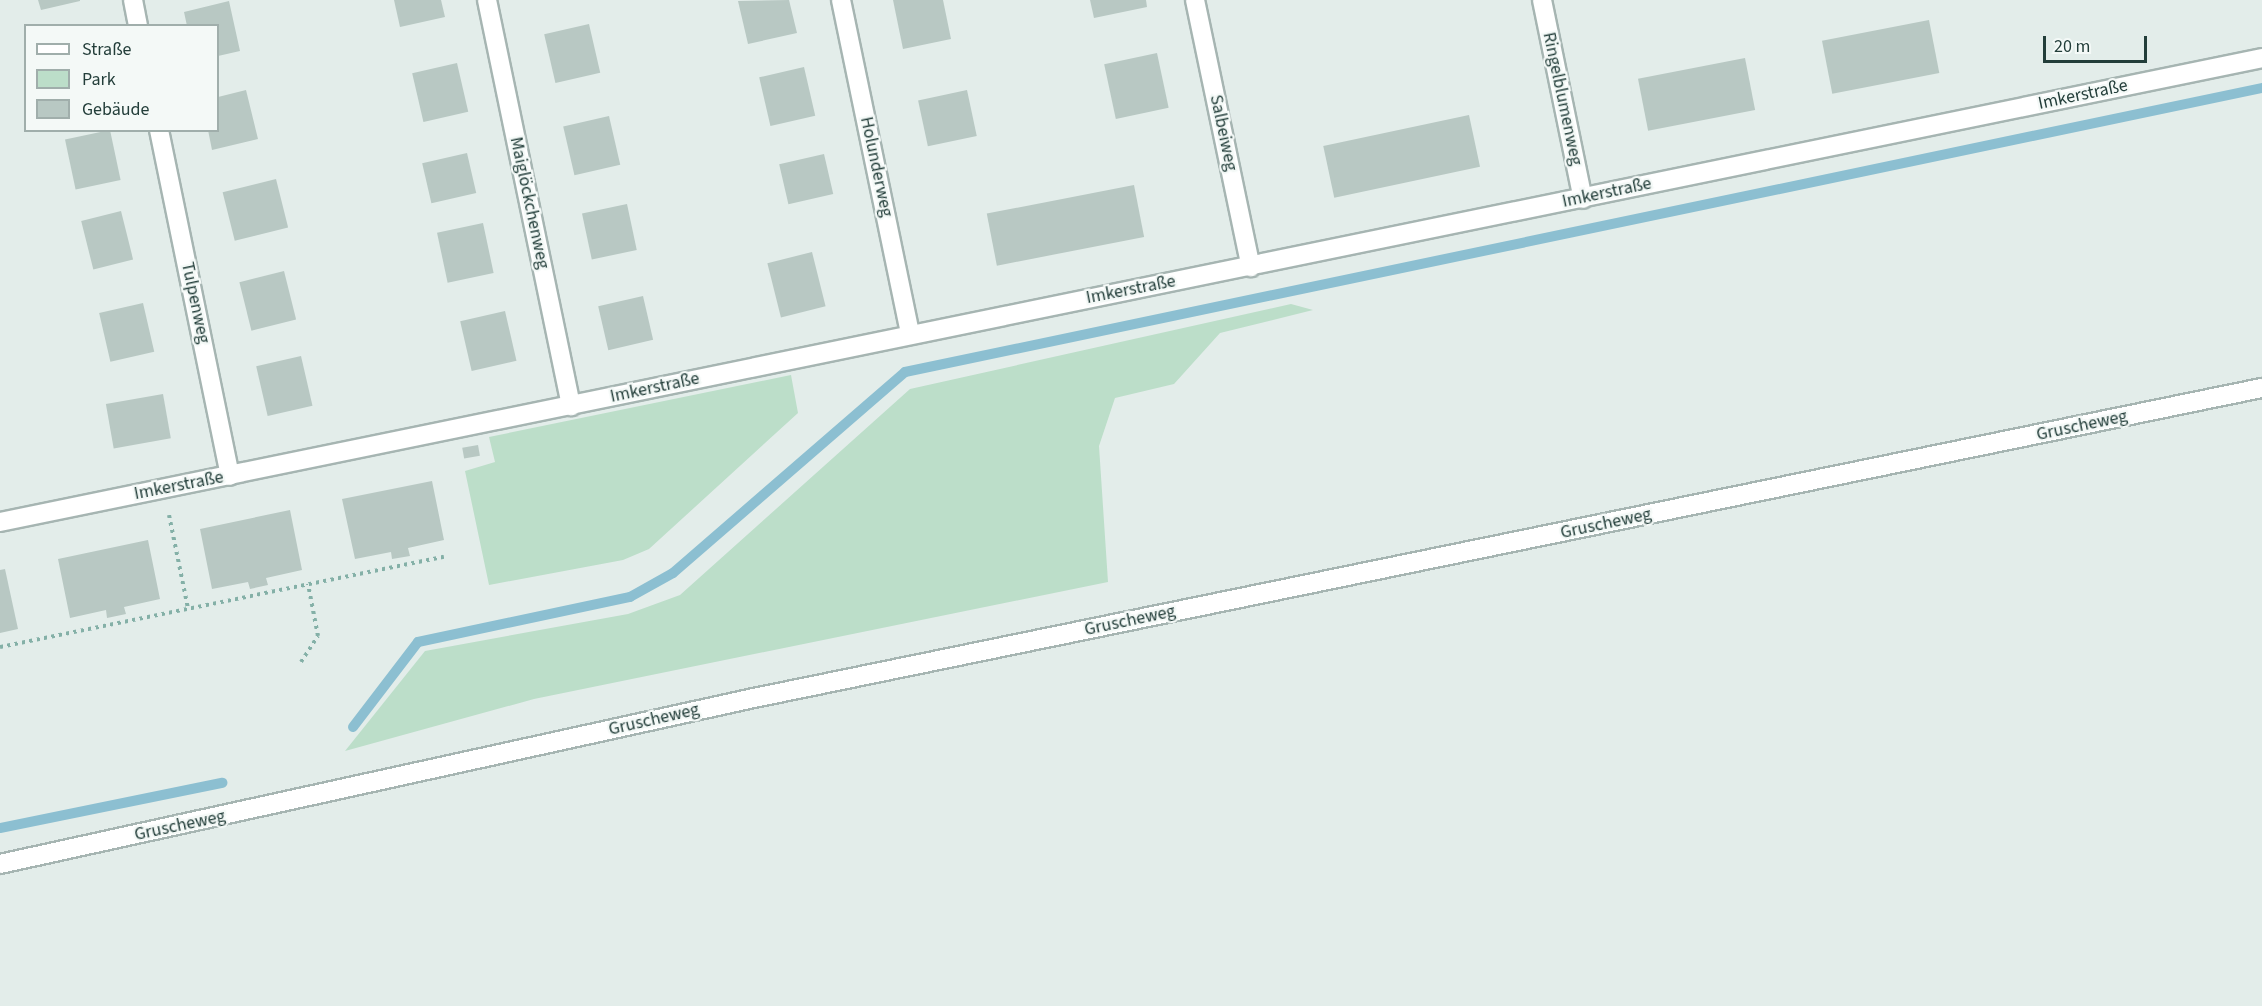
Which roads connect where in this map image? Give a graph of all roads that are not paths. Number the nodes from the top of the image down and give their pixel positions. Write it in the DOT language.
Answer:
graph roads {
  1 [pos="133,0"];
  2 [pos="487,0"];
  3 [pos="841,0"];
  4 [pos="1195,0"];
  5 [pos="1542,0"];
  6 [pos="138,24"];
  7 [pos="2262,58"];
  8 [pos="159,132"];
  9 [pos="1583,199"];
  10 [pos="1251,267"];
  11 [pos="910,333"];
  12 [pos="2262,388"];
  13 [pos="571,406"];
  14 [pos="230,476"];
  15 [pos="0,522"];
  16 [pos="0,864"];
  1 -- 6 [label="street"];
  2 -- 13 [label="street, Maiglöckchenweg"];
  3 -- 11 [label="street, Holunderweg"];
  4 -- 10 [label="street, Salbeiweg"];
  5 -- 9 [label="street, Ringelblumenweg"];
  7 -- 9 [label="street, Imkerstraße"];
  8 -- 14 [label="street, Tulpenweg"];
  9 -- 10 [label="street, Imkerstraße"];
  10 -- 11 [label="street, Imkerstraße"];
  11 -- 13 [label="street, Imkerstraße"];
  12 -- 16 [label="street, Gruscheweg"];
  13 -- 14 [label="street, Imkerstraße"];
  14 -- 15 [label="street, Imkerstraße"];
}
